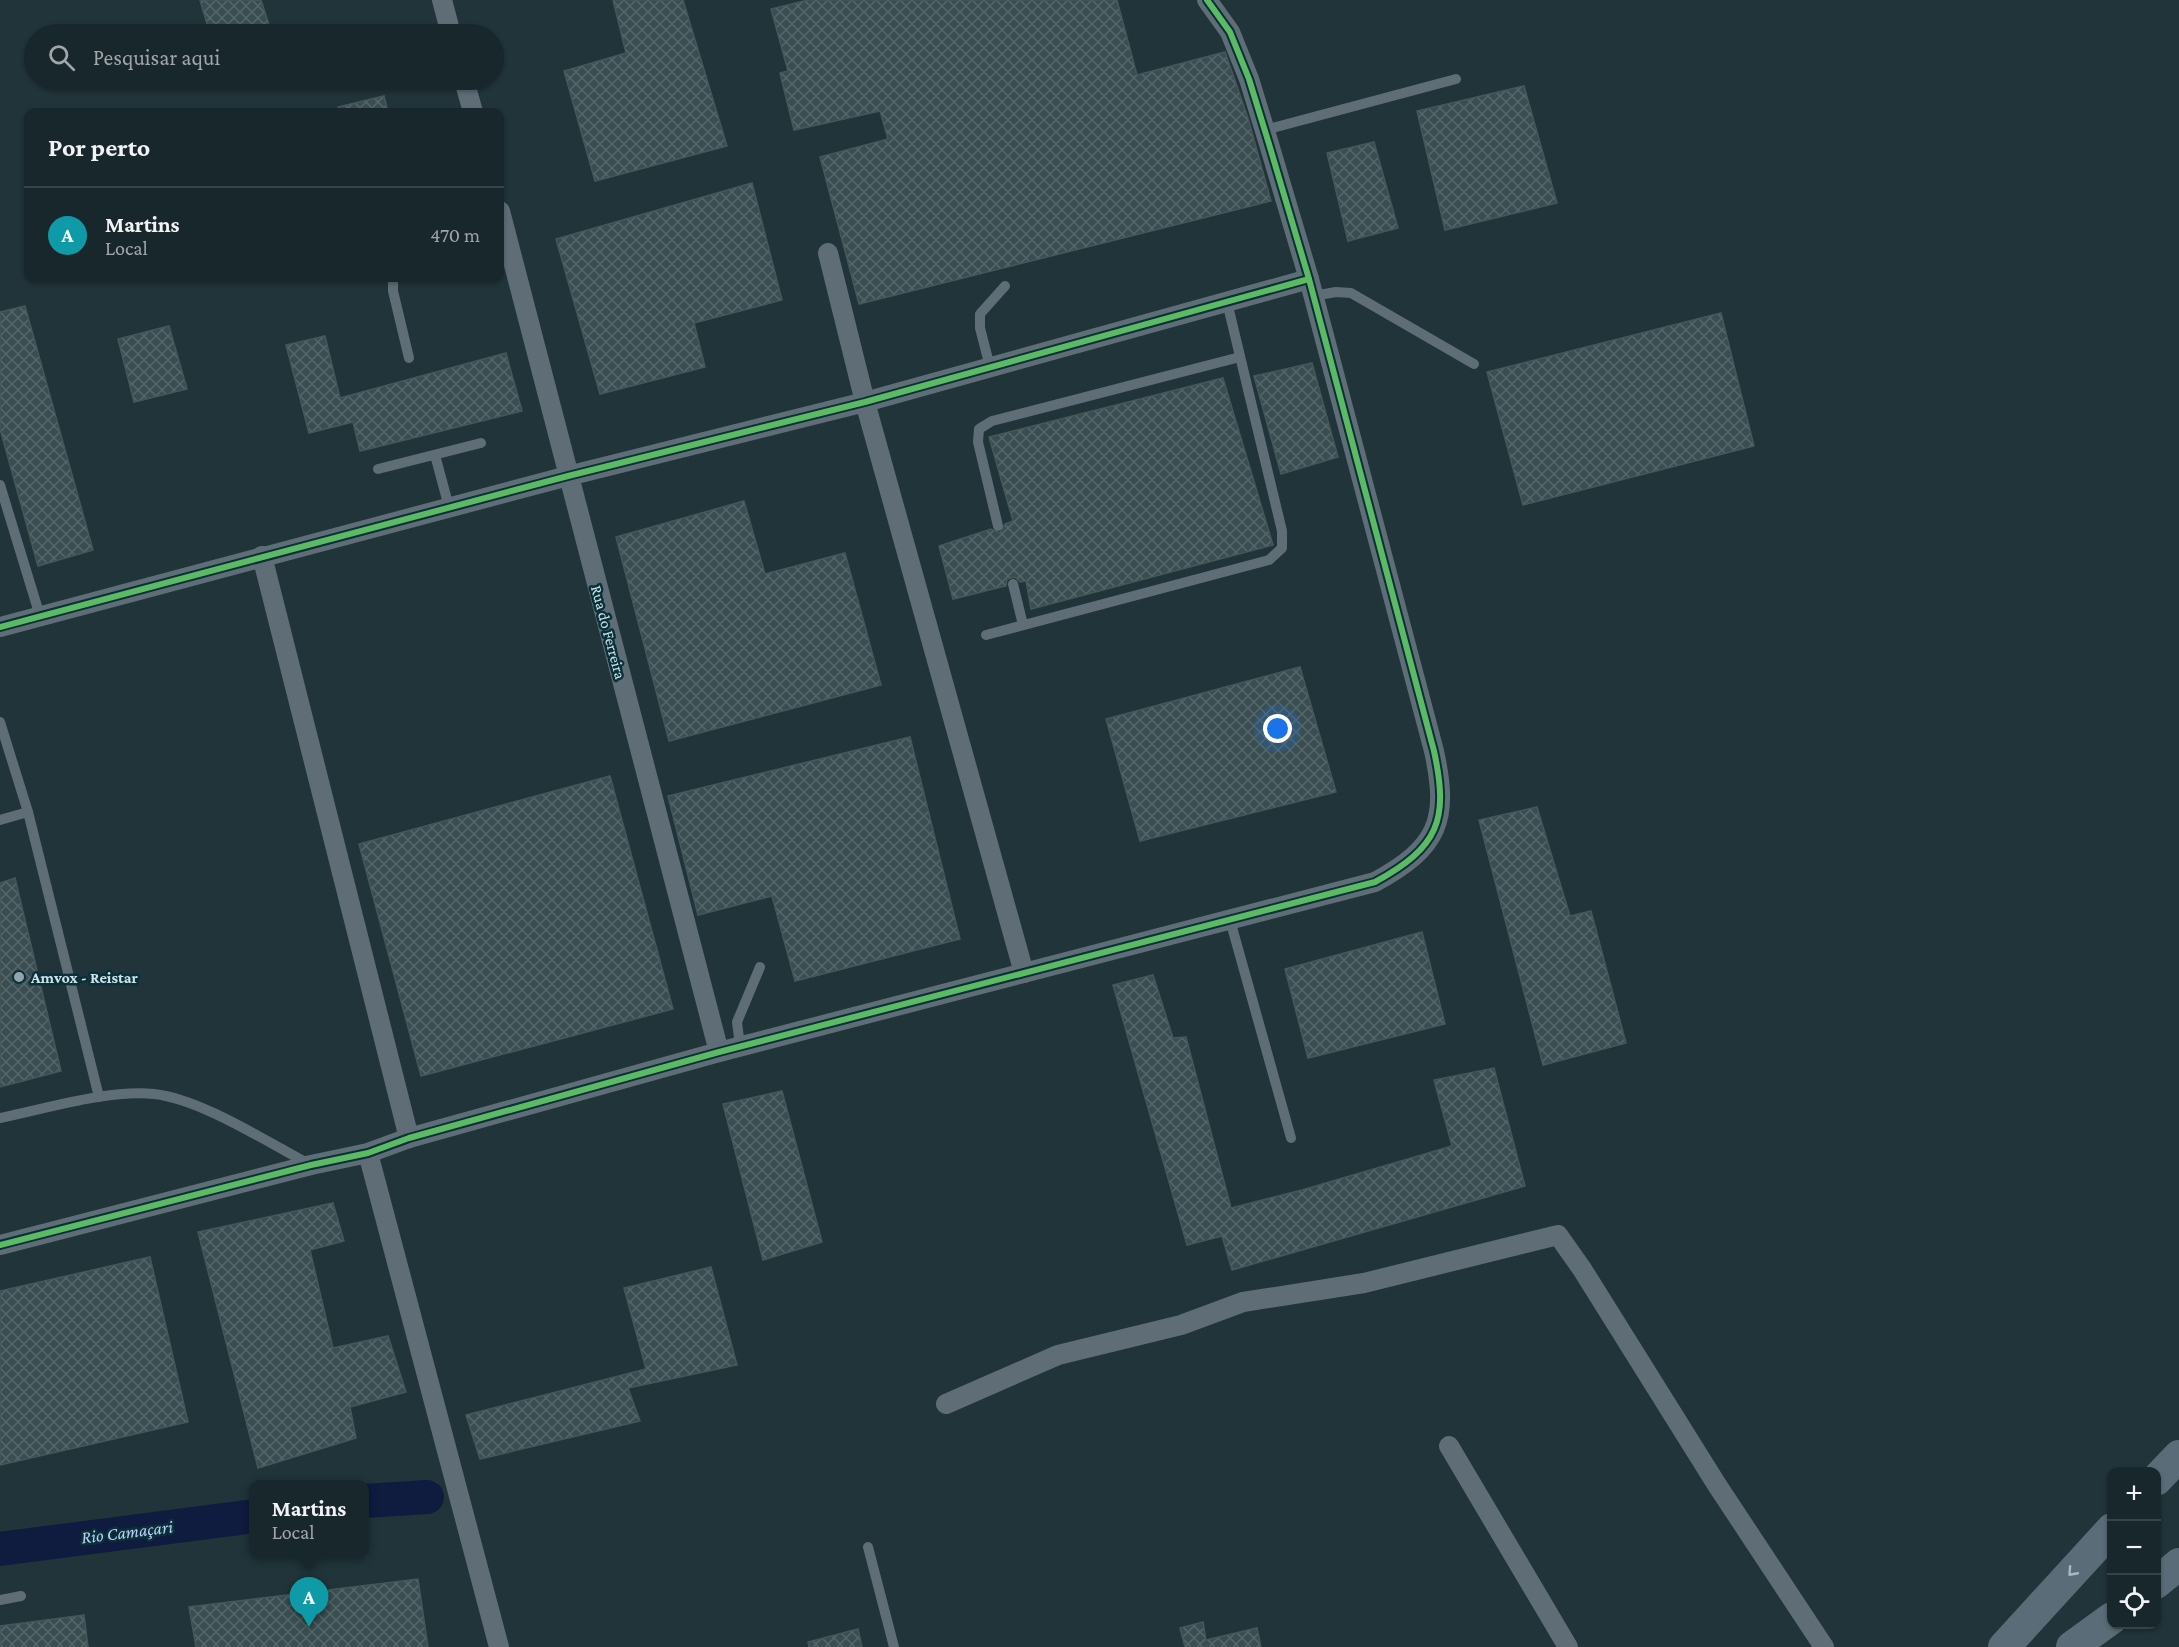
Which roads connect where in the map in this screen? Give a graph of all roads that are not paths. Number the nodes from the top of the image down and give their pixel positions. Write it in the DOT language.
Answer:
graph roads {
  1 [pos="442,0"];
  2 [pos="1207,0"];
  3 [pos="448,24"];
  4 [pos="1456,79"];
  5 [pos="467,90"];
  6 [pos="472,108"];
  7 [pos="1265,130"];
  8 [pos="504,231"];
  9 [pos="828,253"];
  10 [pos="393,282"];
  11 [pos="1005,286"];
  12 [pos="1311,287"];
  13 [pos="1227,302"];
  14 [pos="1240,357"];
  15 [pos="409,358"];
  16 [pos="1474,364"];
  17 [pos="990,367"];
  18 [pos="865,402"];
  19 [pos="481,443"];
  20 [pos="435,455"];
  21 [pos="378,469"];
  22 [pos="568,476"];
  23 [pos="0,485"];
  24 [pos="449,507"];
  25 [pos="998,526"];
  26 [pos="262,556"];
  27 [pos="1013,584"];
  28 [pos="40,616"];
  29 [pos="1023,625"];
  30 [pos="0,627"];
  31 [pos="986,635"];
  32 [pos="0,722"];
  33 [pos="28,812"];
  34 [pos="0,820"];
  35 [pos="1230,920"];
  36 [pos="760,966"];
  37 [pos="1024,973"];
  38 [pos="740,1046"];
  39 [pos="719,1052"];
  40 [pos="99,1097"];
  41 [pos="0,1118"];
  42 [pos="409,1138"];
  43 [pos="1292,1138"];
  44 [pos="368,1153"];
  45 [pos="311,1164"];
  46 [pos="0,1245"];
  47 [pos="946,1404"];
  48 [pos="1449,1446"];
  49 [pos="2179,1456"];
  50 [pos="2161,1476"];
  51 [pos="2179,1484"];
  52 [pos="2161,1487"];
  53 [pos="2107,1534"];
  54 [pos="868,1547"];
  55 [pos="2179,1564"];
  56 [pos="2161,1580"];
  57 [pos="21,1596"];
  58 [pos="0,1600"];
  59 [pos="2107,1622"];
  60 [pos="500,1647"];
  61 [pos="894,1647"];
  62 [pos="1568,1647"];
  63 [pos="1824,1647"];
  64 [pos="2004,1647"];
  65 [pos="2072,1647"];
  1 -- 3 [label="street"];
  2 -- 7 [label="street"];
  4 -- 7 [label="lane"];
  5 -- 6 [label="street"];
  7 -- 12 [label="street"];
  8 -- 22 [label="street, Rua do Ferreira"];
  9 -- 18 [label="street"];
  10 -- 15 [label="lane"];
  11 -- 17 [label="lane"];
  12 -- 13 [label="street"];
  12 -- 16 [label="lane"];
  12 -- 35 [label="street"];
  13 -- 14 [label="lane"];
  13 -- 17 [label="street"];
  14 -- 25 [label="lane"];
  14 -- 29 [label="lane"];
  17 -- 18 [label="street"];
  18 -- 22 [label="street"];
  18 -- 37 [label="street"];
  19 -- 20 [label="lane"];
  20 -- 21 [label="lane"];
  20 -- 24 [label="lane"];
  22 -- 24 [label="street"];
  22 -- 39 [label="street, Rua do Ferreira"];
  23 -- 28 [label="lane"];
  24 -- 26 [label="street"];
  26 -- 28 [label="street"];
  26 -- 42 [label="street"];
  27 -- 29 [label="lane"];
  28 -- 30 [label="street"];
  29 -- 31 [label="lane"];
  32 -- 33 [label="lane"];
  33 -- 34 [label="lane"];
  33 -- 40 [label="lane"];
  35 -- 37 [label="street"];
  35 -- 43 [label="lane"];
  36 -- 38 [label="lane"];
  37 -- 38 [label="street"];
  38 -- 39 [label="street"];
  39 -- 42 [label="street"];
  40 -- 41 [label="lane"];
  40 -- 45 [label="lane"];
  42 -- 44 [label="street"];
  44 -- 45 [label="street"];
  44 -- 60 [label="street"];
  45 -- 46 [label="street"];
  47 -- 63 [label="street"];
  48 -- 62 [label="street"];
  49 -- 50 [label="main road"];
  51 -- 52 [label="main road"];
  53 -- 64 [label="main road, one-way"];
  54 -- 61 [label="lane"];
  55 -- 56 [label="main road"];
  57 -- 58 [label="lane"];
  59 -- 65 [label="main road"];
}
